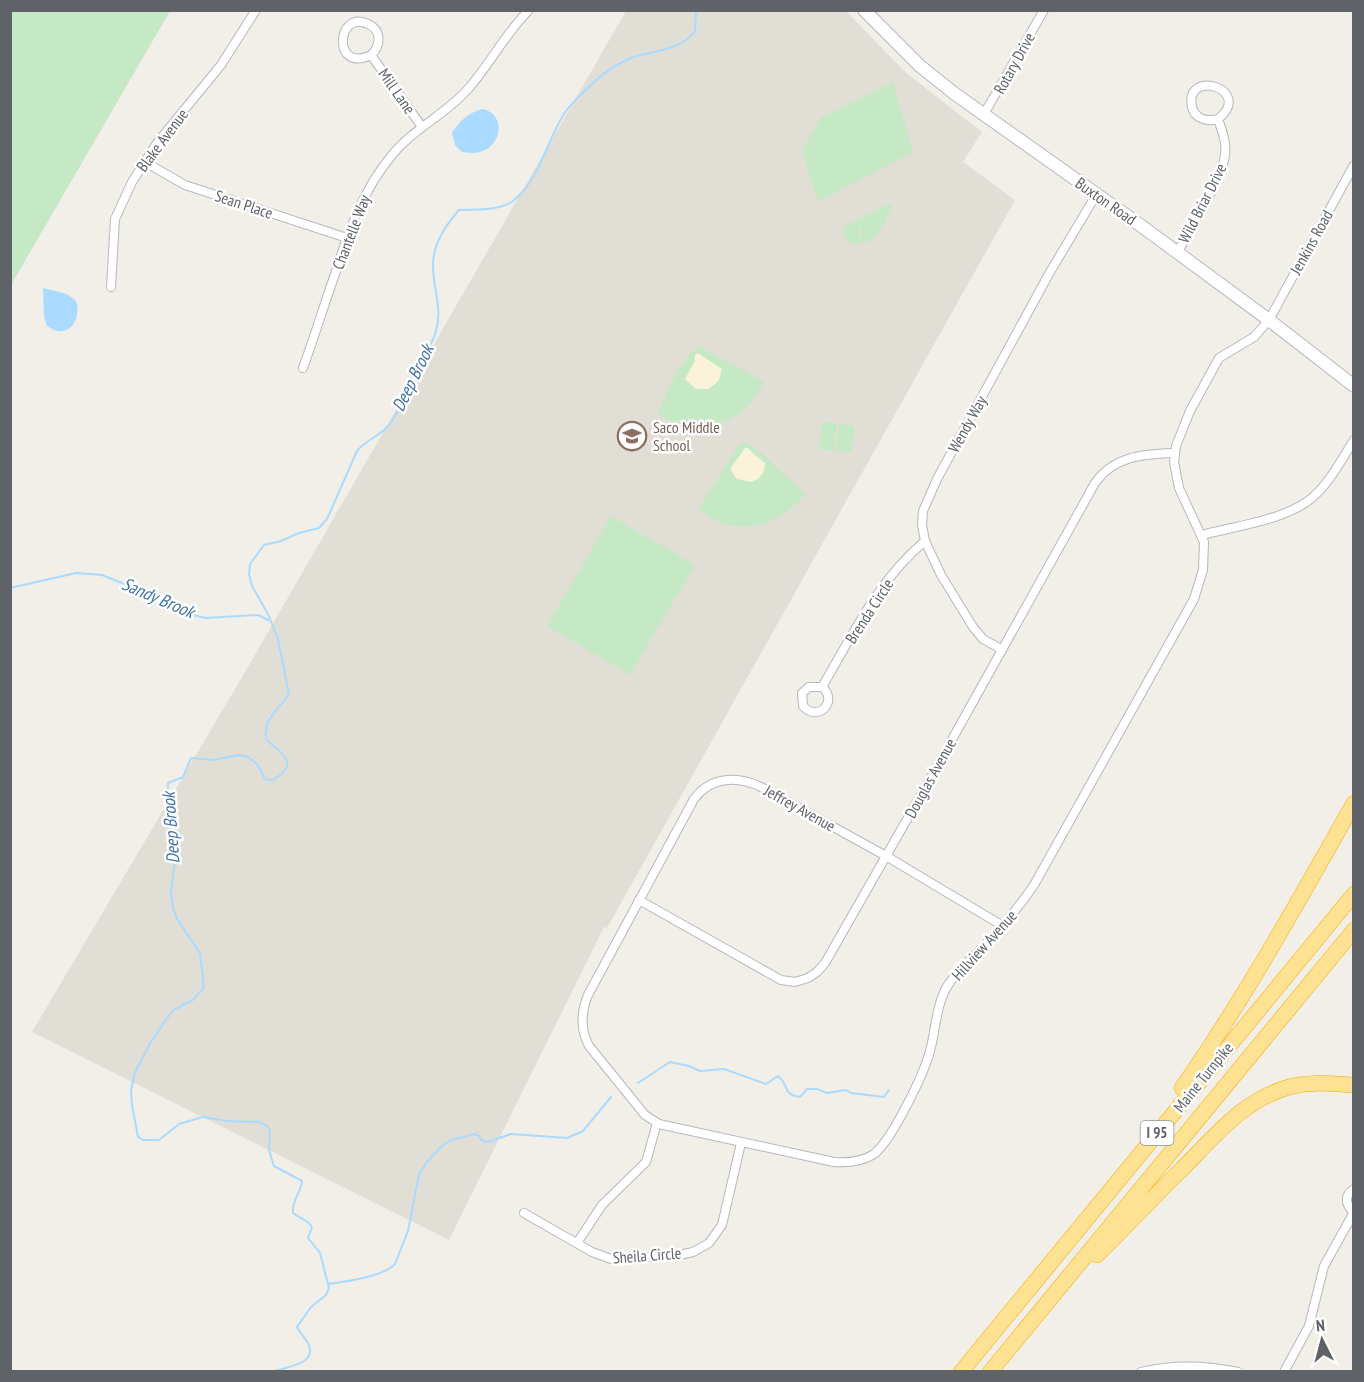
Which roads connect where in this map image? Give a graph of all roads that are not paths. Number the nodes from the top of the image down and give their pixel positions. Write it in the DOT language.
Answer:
graph roads {
  1 [pos="256,10"];
  2 [pos="529,10"];
  3 [pos="864,10"];
  4 [pos="1044,10"];
  5 [pos="371,56"];
  6 [pos="984,114"];
  7 [pos="1218,119"];
  8 [pos="422,127"];
  9 [pos="145,162"];
  10 [pos="1353,165"];
  11 [pos="1096,195"];
  12 [pos="347,238"];
  13 [pos="1177,253"];
  14 [pos="111,287"];
  15 [pos="1269,320"];
  16 [pos="303,368"];
  17 [pos="1353,386"];
  18 [pos="1353,440"];
  19 [pos="1174,453"];
  20 [pos="1202,535"];
  21 [pos="925,541"];
  22 [pos="1001,649"];
  23 [pos="822,687"];
  24 [pos="1353,803"];
  25 [pos="886,856"];
  26 [pos="1353,894"];
  27 [pos="639,900"];
  28 [pos="1003,926"];
  29 [pos="1353,930"];
  30 [pos="1353,1085"];
  31 [pos="657,1123"];
  32 [pos="741,1143"];
  33 [pos="1124,1174"];
  34 [pos="1353,1189"];
  35 [pos="1353,1212"];
  36 [pos="524,1213"];
  37 [pos="577,1243"];
  38 [pos="1043,1308"];
  39 [pos="961,1371"];
  40 [pos="990,1371"];
  41 [pos="1140,1371"];
  42 [pos="1238,1371"];
  43 [pos="1284,1371"];
  1 -- 9 [label="street, Blake Avenue"];
  2 -- 8 [label="street, Chantelle Way"];
  3 -- 6 [label="main road, Buxton Road"];
  4 -- 6 [label="street, Rotary Drive"];
  5 -- 5 [label="street, Mill Lane"];
  5 -- 8 [label="street, Mill Lane"];
  6 -- 11 [label="main road, Buxton Road"];
  7 -- 7 [label="street, Wild Briar Drive"];
  7 -- 13 [label="street, Wild Briar Drive"];
  8 -- 12 [label="street, Chantelle Way"];
  9 -- 12 [label="street, Sean Place"];
  9 -- 14 [label="street, Blake Avenue"];
  10 -- 15 [label="street, Jenkins Road"];
  11 -- 13 [label="main road, Buxton Road"];
  11 -- 21 [label="street, Wendy Way"];
  12 -- 16 [label="street, Chantelle Way"];
  13 -- 15 [label="main road, Buxton Road"];
  15 -- 17 [label="main road, Buxton Road"];
  15 -- 19 [label="street, Hillview Avenue"];
  18 -- 20 [label="street"];
  19 -- 20 [label="street, Hillview Avenue"];
  19 -- 22 [label="street, Douglas Avenue"];
  20 -- 28 [label="street, Hillview Avenue"];
  21 -- 22 [label="street, Wendy Way"];
  21 -- 23 [label="street, Brenda Circle"];
  22 -- 25 [label="street, Douglas Avenue"];
  24 -- 33 [label="highway"];
  25 -- 27 [label="street, Jeffrey Avenue"];
  25 -- 27 [label="street, Douglas Avenue"];
  25 -- 28 [label="street, Jeffrey Avenue"];
  26 -- 33 [label="highway, Maine Turnpike / I 95"];
  27 -- 31 [label="street, Hillview Avenue"];
  28 -- 32 [label="street, Hillview Avenue"];
  29 -- 38 [label="highway, Maine Turnpike / I 95"];
  30 -- 38 [label="highway"];
  31 -- 32 [label="street, Hillview Avenue"];
  31 -- 37 [label="street"];
  32 -- 37 [label="street, Sheila Circle"];
  33 -- 39 [label="highway, Maine Turnpike / I 95"];
  34 -- 35 [label="street"];
  35 -- 43 [label="street"];
  36 -- 37 [label="street, Sheila Circle"];
  38 -- 40 [label="highway, Maine Turnpike / I 95"];
  41 -- 42 [label="street"];
}
